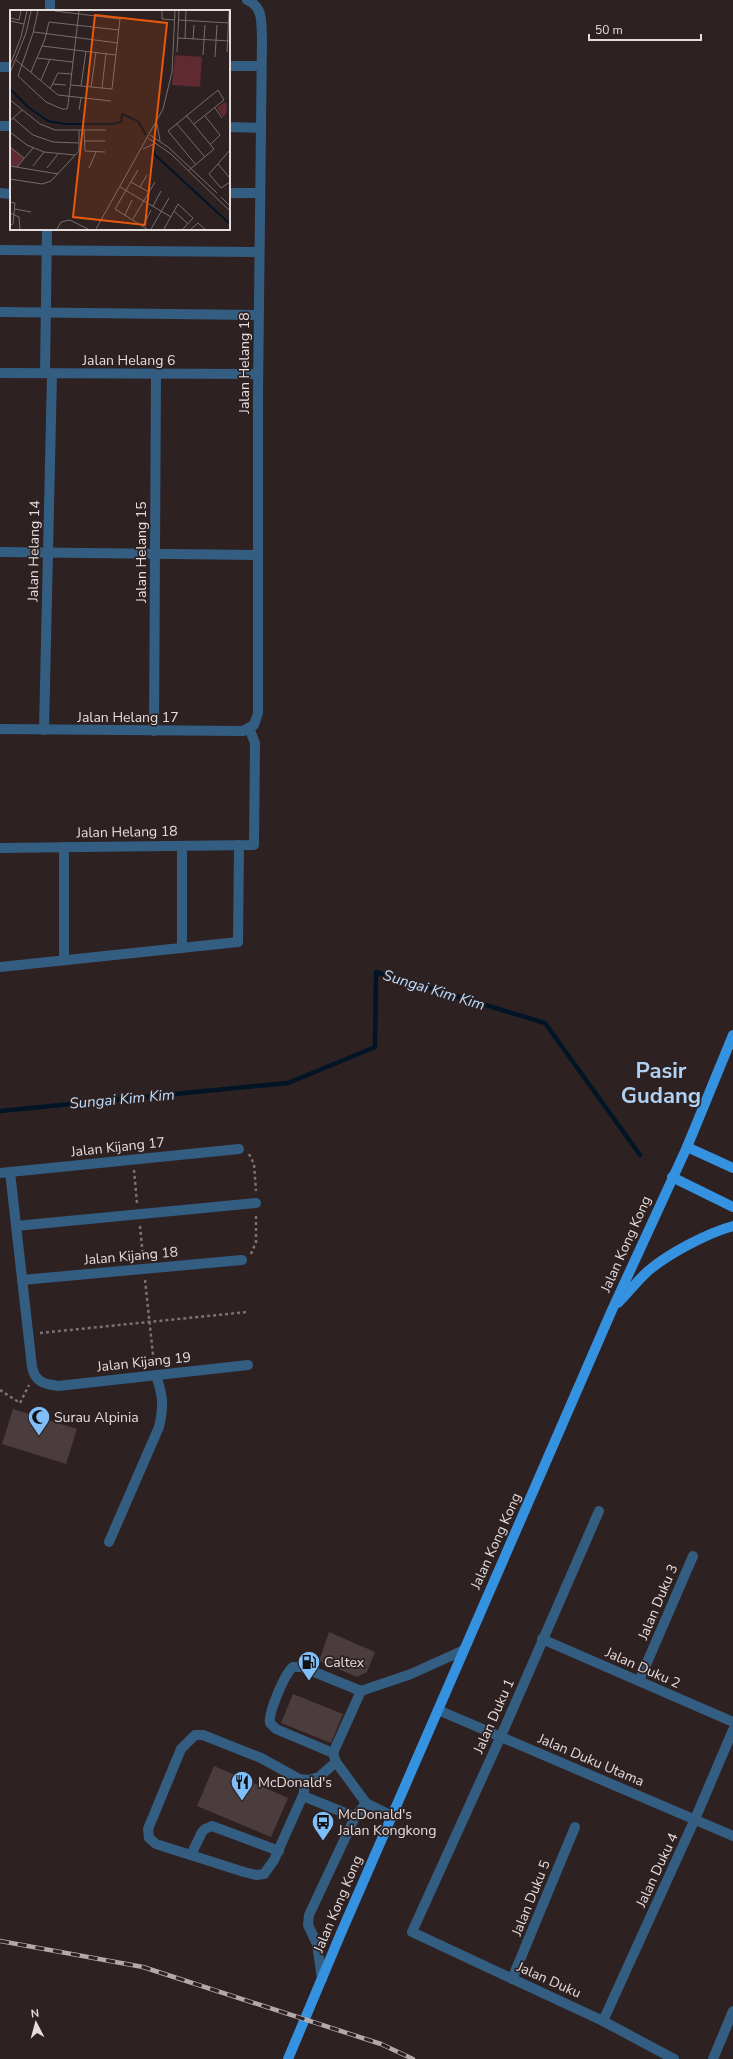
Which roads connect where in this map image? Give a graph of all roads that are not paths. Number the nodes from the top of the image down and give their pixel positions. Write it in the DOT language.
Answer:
graph roads {
  1 [pos="250,2"];
  2 [pos="230,66"];
  3 [pos="261,66"];
  4 [pos="230,127"];
  5 [pos="260,128"];
  6 [pos="230,193"];
  7 [pos="260,193"];
  8 [pos="47,230"];
  9 [pos="0,250"];
  10 [pos="47,251"];
  11 [pos="259,252"];
  12 [pos="0,312"];
  13 [pos="46,313"];
  14 [pos="258,315"];
  15 [pos="0,373"];
  16 [pos="49,374"];
  17 [pos="156,374"];
  18 [pos="258,374"];
  19 [pos="0,552"];
  20 [pos="48,552"];
  21 [pos="155,554"];
  22 [pos="258,555"];
  23 [pos="252,727"];
  24 [pos="0,730"];
  25 [pos="44,730"];
  26 [pos="154,731"];
  27 [pos="239,845"];
  28 [pos="182,846"];
  29 [pos="64,847"];
  30 [pos="0,848"];
  31 [pos="182,948"];
  32 [pos="64,960"];
  33 [pos="0,967"];
  34 [pos="733,1035"];
  35 [pos="686,1147"];
  36 [pos="239,1149"];
  37 [pos="733,1168"];
  38 [pos="10,1172"];
  39 [pos="0,1173"];
  40 [pos="672,1177"];
  41 [pos="256,1202"];
  42 [pos="733,1207"];
  43 [pos="16,1226"];
  44 [pos="733,1226"];
  45 [pos="242,1260"];
  46 [pos="22,1280"];
  47 [pos="612,1310"];
  48 [pos="248,1365"];
  49 [pos="156,1375"];
  50 [pos="599,1511"];
  51 [pos="110,1542"];
  52 [pos="693,1556"];
  53 [pos="542,1639"];
  54 [pos="464,1650"];
  55 [pos="639,1682"];
  56 [pos="361,1691"];
  57 [pos="438,1710"];
  58 [pos="733,1722"];
  59 [pos="733,1730"];
  60 [pos="501,1736"];
  61 [pos="335,1757"];
  62 [pos="299,1779"];
  63 [pos="303,1796"];
  64 [pos="366,1804"];
  65 [pos="392,1816"];
  66 [pos="356,1817"];
  67 [pos="695,1820"];
  68 [pos="575,1827"];
  69 [pos="733,1836"];
  70 [pos="279,1851"];
  71 [pos="191,1855"];
  72 [pos="412,1931"];
  73 [pos="322,1979"];
  74 [pos="512,1979"];
  75 [pos="733,2011"];
  76 [pos="604,2020"];
  77 [pos="288,2059"];
  78 [pos="674,2059"];
  79 [pos="713,2059"];
  1 -- 3 [label="street, Jalan Helang 18"];
  2 -- 3 [label="street"];
  3 -- 5 [label="street, Jalan Helang 18"];
  4 -- 5 [label="street"];
  5 -- 7 [label="street, Jalan Helang 18"];
  6 -- 7 [label="street"];
  7 -- 11 [label="street, Jalan Helang 18"];
  8 -- 10 [label="street, Jalan Helang 14"];
  9 -- 10 [label="street"];
  10 -- 11 [label="street"];
  10 -- 13 [label="street, Jalan Helang 14"];
  11 -- 14 [label="street, Jalan Helang 18"];
  12 -- 13 [label="street"];
  13 -- 14 [label="street"];
  13 -- 16 [label="street, Jalan Helang 14"];
  14 -- 18 [label="street, Jalan Helang 18"];
  15 -- 16 [label="street, Jalan Helang 6"];
  16 -- 17 [label="street, Jalan Helang 6"];
  16 -- 20 [label="street, Jalan Helang 14"];
  17 -- 18 [label="street, Jalan Helang 6"];
  17 -- 21 [label="street, Jalan Helang 15"];
  18 -- 22 [label="street, Jalan Helang 18"];
  19 -- 20 [label="street"];
  20 -- 21 [label="street"];
  20 -- 25 [label="street, Jalan Helang 14"];
  21 -- 22 [label="street"];
  21 -- 26 [label="street, Jalan Helang 15"];
  22 -- 23 [label="street, Jalan Helang 18"];
  23 -- 26 [label="street, Jalan Helang 17"];
  23 -- 27 [label="street, Jalan Helang 18"];
  24 -- 25 [label="street, Jalan Helang 17"];
  25 -- 26 [label="street, Jalan Helang 17"];
  27 -- 28 [label="street, Jalan Helang 18"];
  27 -- 31 [label="street"];
  28 -- 29 [label="street, Jalan Helang 18"];
  28 -- 31 [label="street"];
  29 -- 30 [label="street, Jalan Helang 18"];
  29 -- 32 [label="street"];
  31 -- 32 [label="street"];
  32 -- 33 [label="street"];
  34 -- 35 [label="main road, Jalan Kong Kong"];
  35 -- 37 [label="main road"];
  35 -- 40 [label="main road, Jalan Kong Kong"];
  36 -- 38 [label="street, Jalan Kijang 17"];
  38 -- 39 [label="street, Jalan Kijang 17"];
  38 -- 43 [label="street"];
  40 -- 42 [label="main road"];
  40 -- 47 [label="main road, Jalan Kong Kong"];
  41 -- 43 [label="street"];
  43 -- 46 [label="street"];
  44 -- 47 [label="main road"];
  45 -- 46 [label="street, Jalan Kijang 18"];
  46 -- 49 [label="street, Jalan Kijang 19"];
  47 -- 54 [label="main road, Jalan Kong Kong"];
  48 -- 49 [label="street, Jalan Kijang 19"];
  49 -- 51 [label="street"];
  50 -- 53 [label="street, Jalan Duku 1"];
  52 -- 55 [label="street, Jalan Duku 3"];
  53 -- 55 [label="street, Jalan Duku 2"];
  53 -- 60 [label="street, Jalan Duku 1"];
  54 -- 56 [label="street"];
  54 -- 57 [label="main road, Jalan Kong Kong"];
  55 -- 58 [label="street, Jalan Duku 2"];
  56 -- 61 [label="street"];
  56 -- 61 [label="street"];
  57 -- 60 [label="street, Jalan Duku Utama"];
  57 -- 65 [label="main road, Jalan Kong Kong"];
  59 -- 67 [label="street, Jalan Duku 4"];
  60 -- 67 [label="street, Jalan Duku Utama"];
  60 -- 72 [label="street, Jalan Duku 1"];
  61 -- 62 [label="street"];
  61 -- 64 [label="street"];
  62 -- 63 [label="street"];
  62 -- 71 [label="street"];
  63 -- 66 [label="street"];
  63 -- 70 [label="street"];
  64 -- 65 [label="street"];
  64 -- 66 [label="street"];
  65 -- 73 [label="main road, Jalan Kong Kong"];
  66 -- 73 [label="street"];
  67 -- 69 [label="street, Jalan Duku Utama"];
  67 -- 76 [label="street, Jalan Duku 4"];
  68 -- 74 [label="street, Jalan Duku 5"];
  70 -- 71 [label="street"];
  70 -- 71 [label="street"];
  72 -- 74 [label="street, Jalan Duku"];
  73 -- 77 [label="main road, Jalan Kong Kong"];
  74 -- 76 [label="street, Jalan Duku"];
  75 -- 79 [label="street"];
  76 -- 78 [label="street, Jalan Duku"];
}
